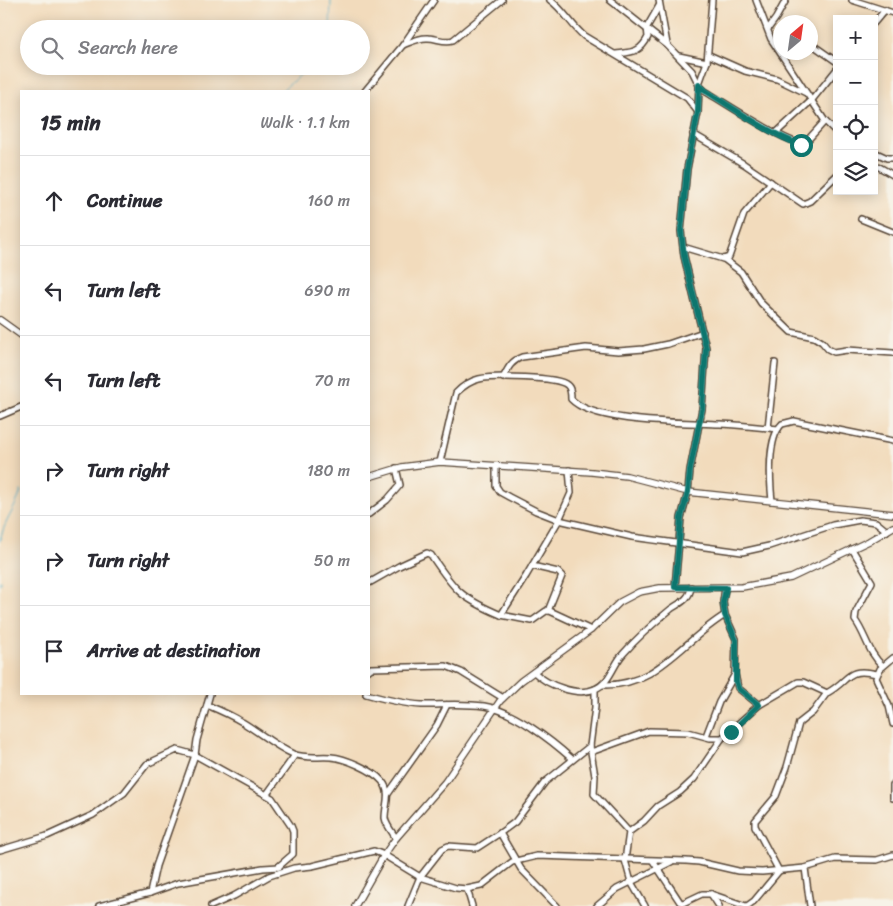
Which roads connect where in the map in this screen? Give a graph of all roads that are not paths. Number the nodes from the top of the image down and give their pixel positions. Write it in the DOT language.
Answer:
graph roads {
  1 [pos="434,0"];
  2 [pos="502,0"];
  3 [pos="610,0"];
  4 [pos="712,0"];
  5 [pos="756,0"];
  6 [pos="786,0"];
  7 [pos="852,0"];
  8 [pos="553,1"];
  9 [pos="659,3"];
  10 [pos="885,10"];
  11 [pos="893,13"];
  12 [pos="778,15"];
  13 [pos="878,18"];
  14 [pos="773,22"];
  15 [pos="646,28"];
  16 [pos="768,29"];
  17 [pos="667,44"];
  18 [pos="403,45"];
  19 [pos="818,48"];
  20 [pos="616,54"];
  21 [pos="709,55"];
  22 [pos="678,56"];
  23 [pos="834,60"];
  24 [pos="708,62"];
  25 [pos="833,74"];
  26 [pos="699,85"];
  27 [pos="366,90"];
  28 [pos="806,93"];
  29 [pos="812,100"];
  30 [pos="698,112"];
  31 [pos="825,121"];
  32 [pos="833,129"];
  33 [pos="776,133"];
  34 [pos="693,134"];
  35 [pos="878,154"];
  36 [pos="893,158"];
  37 [pos="878,166"];
  38 [pos="893,175"];
  39 [pos="833,179"];
  40 [pos="771,182"];
  41 [pos="861,219"];
  42 [pos="893,232"];
  43 [pos="683,247"];
  44 [pos="724,259"];
  45 [pos="0,320"];
  46 [pos="703,332"];
  47 [pos="20,334"];
  48 [pos="893,353"];
  49 [pos="775,363"];
  50 [pos="503,378"];
  51 [pos="20,407"];
  52 [pos="0,416"];
  53 [pos="700,424"];
  54 [pos="768,428"];
  55 [pos="778,429"];
  56 [pos="893,441"];
  57 [pos="440,462"];
  58 [pos="496,466"];
  59 [pos="396,468"];
  60 [pos="569,470"];
  61 [pos="370,476"];
  62 [pos="688,492"];
  63 [pos="772,502"];
  64 [pos="370,513"];
  65 [pos="893,514"];
  66 [pos="559,520"];
  67 [pos="893,527"];
  68 [pos="887,531"];
  69 [pos="679,545"];
  70 [pos="852,550"];
  71 [pos="532,566"];
  72 [pos="370,582"];
  73 [pos="675,587"];
  74 [pos="691,587"];
  75 [pos="726,588"];
  76 [pos="548,611"];
  77 [pos="501,614"];
  78 [pos="725,615"];
  79 [pos="591,630"];
  80 [pos="893,658"];
  81 [pos="883,666"];
  82 [pos="370,670"];
  83 [pos="534,672"];
  84 [pos="735,674"];
  85 [pos="877,674"];
  86 [pos="602,685"];
  87 [pos="595,689"];
  88 [pos="827,693"];
  89 [pos="210,695"];
  90 [pos="370,695"];
  91 [pos="503,698"];
  92 [pos="207,705"];
  93 [pos="447,705"];
  94 [pos="759,705"];
  95 [pos="495,708"];
  96 [pos="893,724"];
  97 [pos="706,736"];
  98 [pos="722,738"];
  99 [pos="590,749"];
  100 [pos="195,755"];
  101 [pos="294,755"];
  102 [pos="572,759"];
  103 [pos="893,784"];
  104 [pos="267,794"];
  105 [pos="388,794"];
  106 [pos="893,798"];
  107 [pos="629,832"];
  108 [pos="500,833"];
  109 [pos="396,838"];
  110 [pos="0,850"];
  111 [pos="384,855"];
  112 [pos="893,855"];
  113 [pos="624,860"];
  114 [pos="516,861"];
  115 [pos="653,861"];
  116 [pos="672,861"];
  117 [pos="278,867"];
  118 [pos="658,868"];
  119 [pos="806,868"];
  120 [pos="286,870"];
  121 [pos="779,870"];
  122 [pos="420,877"];
  123 [pos="631,882"];
  124 [pos="467,889"];
  125 [pos="150,893"];
  126 [pos="711,894"];
  127 [pos="100,906"];
  128 [pos="211,906"];
  129 [pos="355,906"];
  130 [pos="408,906"];
  131 [pos="472,906"];
  132 [pos="557,906"];
  133 [pos="597,906"];
  134 [pos="645,906"];
  135 [pos="719,906"];
  136 [pos="746,906"];
  137 [pos="810,906"];
  1 -- 18 [label="street"];
  2 -- 18 [label="street"];
  3 -- 15 [label="street"];
  4 -- 21 [label="street"];
  5 -- 16 [label="street"];
  6 -- 12 [label="street"];
  7 -- 10 [label="street"];
  8 -- 20 [label="street"];
  9 -- 15 [label="street"];
  9 -- 17 [label="street"];
  10 -- 11 [label="street"];
  10 -- 13 [label="street"];
  14 -- 16 [label="street"];
  15 -- 17 [label="street"];
  15 -- 20 [label="street"];
  16 -- 28 [label="street"];
  17 -- 22 [label="street"];
  18 -- 27 [label="street"];
  19 -- 23 [label="street"];
  20 -- 30 [label="street"];
  21 -- 24 [label="street"];
  21 -- 28 [label="street"];
  22 -- 24 [label="street"];
  22 -- 26 [label="street"];
  24 -- 26 [label="street"];
  25 -- 29 [label="street"];
  26 -- 30 [label="street"];
  26 -- 33 [label="street"];
  28 -- 29 [label="street"];
  29 -- 31 [label="street"];
  29 -- 33 [label="street"];
  30 -- 34 [label="street"];
  31 -- 32 [label="street"];
  31 -- 33 [label="street"];
  34 -- 40 [label="street"];
  34 -- 43 [label="street"];
  35 -- 36 [label="street"];
  37 -- 38 [label="street"];
  39 -- 40 [label="street"];
  40 -- 44 [label="street"];
  41 -- 42 [label="street"];
  43 -- 44 [label="street"];
  43 -- 46 [label="street"];
  44 -- 48 [label="street"];
  45 -- 47 [label="street"];
  46 -- 50 [label="street"];
  46 -- 53 [label="street"];
  49 -- 54 [label="street"];
  50 -- 53 [label="street"];
  50 -- 57 [label="street"];
  51 -- 52 [label="street"];
  53 -- 54 [label="street"];
  53 -- 62 [label="street"];
  54 -- 55 [label="street"];
  55 -- 56 [label="street"];
  55 -- 63 [label="street"];
  57 -- 58 [label="street"];
  57 -- 59 [label="street"];
  58 -- 60 [label="street"];
  58 -- 66 [label="street"];
  59 -- 61 [label="street"];
  59 -- 64 [label="street"];
  60 -- 62 [label="street"];
  60 -- 66 [label="street"];
  62 -- 63 [label="street"];
  62 -- 69 [label="street"];
  63 -- 65 [label="street"];
  66 -- 69 [label="street"];
  66 -- 71 [label="street"];
  67 -- 68 [label="street"];
  68 -- 69 [label="street"];
  68 -- 70 [label="street"];
  69 -- 73 [label="street"];
  70 -- 75 [label="street"];
  70 -- 81 [label="street"];
  71 -- 76 [label="street"];
  71 -- 77 [label="street"];
  72 -- 77 [label="street"];
  73 -- 74 [label="street"];
  73 -- 79 [label="street"];
  74 -- 75 [label="street"];
  74 -- 86 [label="street"];
  75 -- 78 [label="street"];
  76 -- 77 [label="street"];
  76 -- 79 [label="street"];
  78 -- 84 [label="street"];
  78 -- 86 [label="street"];
  79 -- 83 [label="street"];
  80 -- 81 [label="street"];
  81 -- 85 [label="street"];
  82 -- 91 [label="street"];
  83 -- 87 [label="street"];
  83 -- 91 [label="street"];
  84 -- 94 [label="street"];
  84 -- 97 [label="street"];
  85 -- 88 [label="street"];
  85 -- 96 [label="street"];
  86 -- 87 [label="street"];
  87 -- 99 [label="street"];
  88 -- 94 [label="street"];
  88 -- 121 [label="street"];
  89 -- 92 [label="street"];
  90 -- 93 [label="street"];
  91 -- 95 [label="street"];
  92 -- 100 [label="street"];
  92 -- 101 [label="street"];
  93 -- 95 [label="street"];
  93 -- 105 [label="street"];
  94 -- 98 [label="street"];
  95 -- 102 [label="street"];
  95 -- 109 [label="street"];
  97 -- 98 [label="street"];
  97 -- 99 [label="street"];
  98 -- 107 [label="street"];
  99 -- 102 [label="street"];
  99 -- 107 [label="street"];
  100 -- 104 [label="street"];
  100 -- 110 [label="street"];
  100 -- 125 [label="street"];
  101 -- 104 [label="street"];
  101 -- 105 [label="street"];
  102 -- 108 [label="street"];
  103 -- 106 [label="street"];
  104 -- 117 [label="street"];
  105 -- 109 [label="street"];
  107 -- 113 [label="street"];
  108 -- 114 [label="street"];
  108 -- 122 [label="street"];
  109 -- 111 [label="street"];
  111 -- 120 [label="street"];
  111 -- 122 [label="street"];
  111 -- 129 [label="street"];
  112 -- 119 [label="street"];
  113 -- 114 [label="street"];
  113 -- 115 [label="street"];
  113 -- 123 [label="street"];
  114 -- 124 [label="street"];
  114 -- 132 [label="street"];
  115 -- 116 [label="street"];
  115 -- 118 [label="street"];
  116 -- 118 [label="street"];
  116 -- 121 [label="street"];
  117 -- 120 [label="street"];
  117 -- 125 [label="street"];
  118 -- 123 [label="street"];
  118 -- 126 [label="street"];
  119 -- 121 [label="street"];
  119 -- 137 [label="street"];
  120 -- 128 [label="street"];
  121 -- 136 [label="street"];
  122 -- 124 [label="street"];
  122 -- 130 [label="street"];
  123 -- 133 [label="street"];
  123 -- 134 [label="street"];
  124 -- 131 [label="street"];
  125 -- 127 [label="street"];
  126 -- 135 [label="street"];
  126 -- 136 [label="street"];
}
